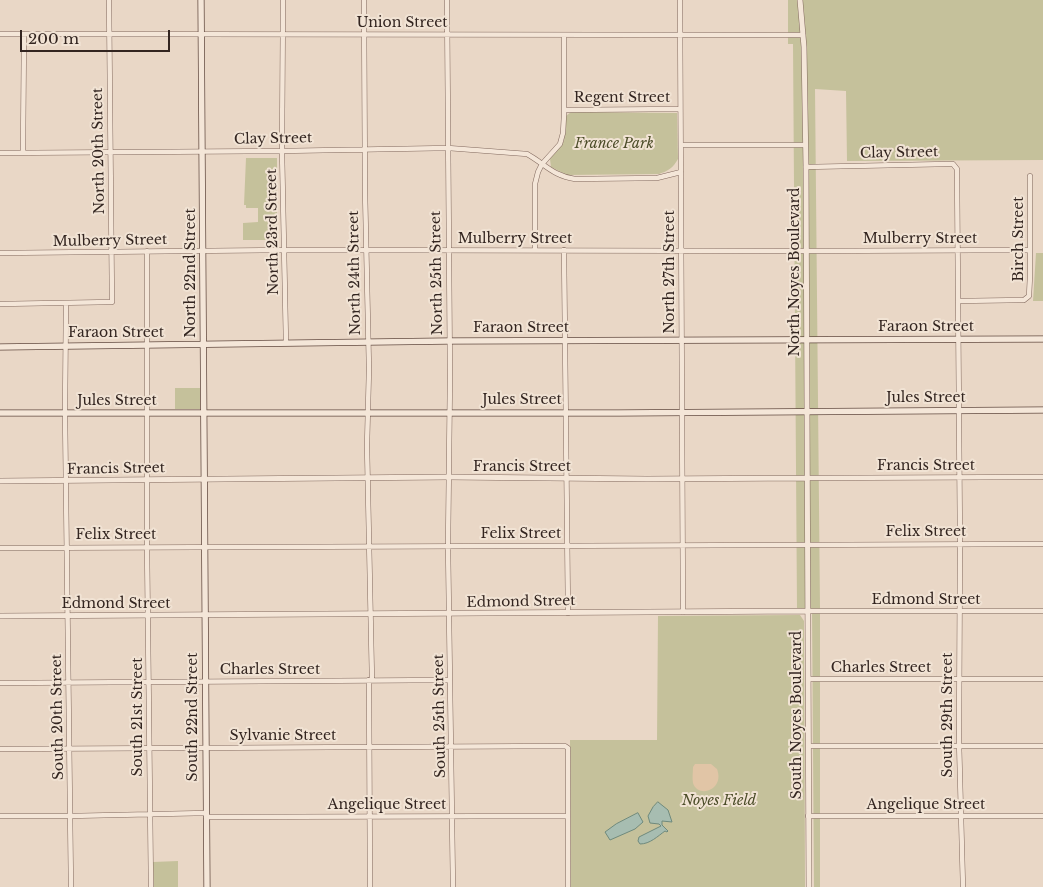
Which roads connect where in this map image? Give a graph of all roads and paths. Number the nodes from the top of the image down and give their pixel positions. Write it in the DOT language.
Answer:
graph roads {
  1 [pos="109,0"];
  2 [pos="201,0"];
  3 [pos="283,0"];
  4 [pos="364,0"];
  5 [pos="447,0"];
  6 [pos="680,0"];
  7 [pos="800,0"];
  8 [pos="0,34"];
  9 [pos="24,34"];
  10 [pos="109,34"];
  11 [pos="201,34"];
  12 [pos="282,34"];
  13 [pos="680,34"];
  14 [pos="364,35"];
  15 [pos="447,35"];
  16 [pos="564,35"];
  17 [pos="803,35"];
  18 [pos="680,109"];
  19 [pos="564,110"];
  20 [pos="681,145"];
  21 [pos="805,145"];
  22 [pos="448,148"];
  23 [pos="365,150"];
  24 [pos="203,151"];
  25 [pos="282,151"];
  26 [pos="23,152"];
  27 [pos="110,152"];
  28 [pos="0,153"];
  29 [pos="542,164"];
  30 [pos="806,167"];
  31 [pos="681,172"];
  32 [pos="1030,176"];
  33 [pos="958,202"];
  34 [pos="285,250"];
  35 [pos="366,250"];
  36 [pos="536,250"];
  37 [pos="564,250"];
  38 [pos="681,250"];
  39 [pos="958,250"];
  40 [pos="1030,250"];
  41 [pos="147,251"];
  42 [pos="203,251"];
  43 [pos="448,251"];
  44 [pos="806,251"];
  45 [pos="111,252"];
  46 [pos="0,253"];
  47 [pos="958,301"];
  48 [pos="66,303"];
  49 [pos="0,304"];
  50 [pos="958,339"];
  51 [pos="1043,339"];
  52 [pos="566,340"];
  53 [pos="681,340"];
  54 [pos="806,340"];
  55 [pos="449,341"];
  56 [pos="368,342"];
  57 [pos="286,344"];
  58 [pos="204,345"];
  59 [pos="0,346"];
  60 [pos="65,346"];
  61 [pos="147,346"];
  62 [pos="1043,410"];
  63 [pos="957,411"];
  64 [pos="368,412"];
  65 [pos="681,412"];
  66 [pos="807,412"];
  67 [pos="0,413"];
  68 [pos="65,413"];
  69 [pos="450,413"];
  70 [pos="567,413"];
  71 [pos="147,414"];
  72 [pos="205,414"];
  73 [pos="449,477"];
  74 [pos="959,477"];
  75 [pos="1043,477"];
  76 [pos="368,478"];
  77 [pos="567,478"];
  78 [pos="808,478"];
  79 [pos="204,479"];
  80 [pos="682,479"];
  81 [pos="147,480"];
  82 [pos="0,481"];
  83 [pos="66,481"];
  84 [pos="960,543"];
  85 [pos="683,544"];
  86 [pos="808,544"];
  87 [pos="1043,544"];
  88 [pos="369,545"];
  89 [pos="568,545"];
  90 [pos="146,546"];
  91 [pos="204,546"];
  92 [pos="448,546"];
  93 [pos="67,547"];
  94 [pos="0,548"];
  95 [pos="808,611"];
  96 [pos="959,611"];
  97 [pos="1043,611"];
  98 [pos="683,612"];
  99 [pos="568,613"];
  100 [pos="205,614"];
  101 [pos="371,614"];
  102 [pos="449,614"];
  103 [pos="68,615"];
  104 [pos="148,615"];
  105 [pos="0,616"];
  106 [pos="809,679"];
  107 [pos="959,679"];
  108 [pos="1043,679"];
  109 [pos="371,680"];
  110 [pos="450,680"];
  111 [pos="149,682"];
  112 [pos="206,682"];
  113 [pos="0,683"];
  114 [pos="68,683"];
  115 [pos="959,745"];
  116 [pos="451,746"];
  117 [pos="809,746"];
  118 [pos="1043,746"];
  119 [pos="370,747"];
  120 [pos="69,748"];
  121 [pos="149,748"];
  122 [pos="206,748"];
  123 [pos="0,749"];
  124 [pos="150,814"];
  125 [pos="206,815"];
  126 [pos="0,816"];
  127 [pos="70,816"];
  128 [pos="452,816"];
  129 [pos="568,816"];
  130 [pos="808,816"];
  131 [pos="960,816"];
  132 [pos="1043,816"];
  133 [pos="370,817"];
  134 [pos="71,887"];
  135 [pos="151,887"];
  136 [pos="206,887"];
  137 [pos="370,887"];
  138 [pos="452,887"];
  139 [pos="568,887"];
  140 [pos="809,887"];
  141 [pos="963,887"];
  1 -- 10 [label="street, North 20th Street"];
  2 -- 11 [label="main road, North 22nd Street"];
  3 -- 12 [label="street, North 23rd Street"];
  4 -- 14 [label="street, North 24th Street"];
  5 -- 15 [label="street, North 25th Street"];
  6 -- 13 [label="street, North 27th Street"];
  7 -- 17 [label="street, North Noyes Boulevard"];
  8 -- 9 [label="street, Union Street"];
  9 -- 10 [label="street, Union Street"];
  9 -- 26 [label="street"];
  10 -- 11 [label="street, Union Street"];
  10 -- 27 [label="street, North 20th Street"];
  11 -- 12 [label="street, Union Street"];
  11 -- 24 [label="main road, North 22nd Street"];
  12 -- 14 [label="street, Union Street"];
  12 -- 25 [label="street, North 23rd Street"];
  13 -- 16 [label="street, Union Street"];
  13 -- 17 [label="street, Union Street"];
  13 -- 18 [label="street, North 27th Street"];
  14 -- 15 [label="street, Union Street"];
  14 -- 23 [label="street, North 24th Street"];
  15 -- 16 [label="street, Union Street"];
  15 -- 22 [label="street, North 25th Street"];
  16 -- 19 [label="street"];
  17 -- 21 [label="street, North Noyes Boulevard"];
  18 -- 19 [label="street, Regent Street"];
  18 -- 20 [label="street, North 27th Street"];
  19 -- 29 [label="street"];
  20 -- 21 [label="street"];
  20 -- 31 [label="street, North 27th Street"];
  21 -- 30 [label="street, North Noyes Boulevard"];
  22 -- 23 [label="street, Clay Street"];
  22 -- 29 [label="street, Clay Street"];
  22 -- 43 [label="street, North 25th Street"];
  23 -- 25 [label="street, Clay Street"];
  23 -- 35 [label="street, North 24th Street"];
  24 -- 25 [label="street, Clay Street"];
  24 -- 27 [label="street, Clay Street"];
  24 -- 42 [label="main road, North 22nd Street"];
  25 -- 34 [label="street, North 23rd Street"];
  26 -- 27 [label="street, Clay Street"];
  26 -- 28 [label="street, Clay Street"];
  27 -- 45 [label="street, North 20th Street"];
  29 -- 31 [label="street, Clay Street"];
  29 -- 36 [label="street"];
  30 -- 33 [label="street, Clay Street"];
  30 -- 44 [label="street, North Noyes Boulevard"];
  31 -- 38 [label="street, North 27th Street"];
  32 -- 40 [label="street, Birch Street"];
  33 -- 39 [label="street, South 29th Street"];
  34 -- 35 [label="street, Mulberry Street"];
  34 -- 42 [label="street, Mulberry Street"];
  34 -- 57 [label="street, North 23rd Street"];
  35 -- 43 [label="street, Mulberry Street"];
  35 -- 56 [label="street, North 24th Street"];
  36 -- 37 [label="street, Mulberry Street"];
  36 -- 43 [label="street, Mulberry Street"];
  37 -- 38 [label="street, Mulberry Street"];
  37 -- 52 [label="street"];
  38 -- 44 [label="street, Mulberry Street"];
  38 -- 53 [label="street, North 27th Street"];
  39 -- 40 [label="street, Mulberry Street"];
  39 -- 44 [label="street, Mulberry Street"];
  39 -- 47 [label="street, South 29th Street"];
  40 -- 47 [label="street, Birch Street"];
  41 -- 42 [label="street, Mulberry Street"];
  41 -- 45 [label="street, Mulberry Street"];
  41 -- 61 [label="street, South 21st Street"];
  42 -- 58 [label="main road, North 22nd Street"];
  43 -- 55 [label="street, North 25th Street"];
  44 -- 54 [label="street, North Noyes Boulevard"];
  45 -- 46 [label="street, Mulberry Street"];
  45 -- 48 [label="street, North 20th Street"];
  47 -- 50 [label="street, South 29th Street"];
  48 -- 49 [label="street"];
  48 -- 60 [label="street"];
  50 -- 51 [label="main road, Faraon Street"];
  50 -- 54 [label="main road, Faraon Street"];
  50 -- 63 [label="street, South 29th Street"];
  52 -- 53 [label="main road, Faraon Street"];
  52 -- 55 [label="main road, Faraon Street"];
  52 -- 70 [label="street"];
  53 -- 54 [label="main road, Faraon Street"];
  53 -- 65 [label="street, North 27th Street"];
  54 -- 66 [label="street, North Noyes Boulevard"];
  55 -- 56 [label="main road, Faraon Street"];
  55 -- 69 [label="street, North 25th Street"];
  56 -- 57 [label="main road, Faraon Street"];
  56 -- 64 [label="street, North 24th Street"];
  57 -- 58 [label="main road, Faraon Street"];
  58 -- 61 [label="main road, Faraon Street"];
  58 -- 72 [label="main road, North 22nd Street"];
  59 -- 60 [label="main road, Faraon Street"];
  60 -- 61 [label="main road, Faraon Street"];
  60 -- 68 [label="street"];
  61 -- 71 [label="street, South 21st Street"];
  62 -- 63 [label="main road, Jules Street"];
  63 -- 66 [label="main road, Jules Street"];
  63 -- 74 [label="street, South 29th Street"];
  64 -- 69 [label="main road, Jules Street"];
  64 -- 72 [label="main road, Jules Street"];
  64 -- 76 [label="street, North 24th Street"];
  65 -- 66 [label="main road, Jules Street"];
  65 -- 70 [label="main road, Jules Street"];
  65 -- 80 [label="street, North 27th Street"];
  66 -- 78 [label="street, North Noyes Boulevard"];
  67 -- 68 [label="main road, Jules Street"];
  68 -- 71 [label="main road, Jules Street"];
  68 -- 83 [label="street"];
  69 -- 70 [label="main road, Jules Street"];
  69 -- 73 [label="street, North 25th Street"];
  70 -- 77 [label="street"];
  71 -- 72 [label="main road, Jules Street"];
  71 -- 81 [label="street, South 21st Street"];
  72 -- 79 [label="main road, North 22nd Street"];
  73 -- 76 [label="street, Francis Street"];
  73 -- 77 [label="street, Francis Street"];
  73 -- 92 [label="street, North 25th Street"];
  74 -- 75 [label="street, Francis Street"];
  74 -- 78 [label="street, Francis Street"];
  74 -- 84 [label="street, South 29th Street"];
  76 -- 79 [label="street, Francis Street"];
  76 -- 88 [label="street, North 24th Street"];
  77 -- 80 [label="street, Francis Street"];
  77 -- 89 [label="street"];
  78 -- 80 [label="street, Francis Street"];
  78 -- 86 [label="street, North Noyes Boulevard"];
  79 -- 81 [label="street, Francis Street"];
  79 -- 91 [label="main road, North 22nd Street"];
  80 -- 85 [label="street, North 27th Street"];
  81 -- 83 [label="street, Francis Street"];
  81 -- 90 [label="street, South 21st Street"];
  82 -- 83 [label="street, Francis Street"];
  83 -- 93 [label="street"];
  84 -- 86 [label="street, Felix Street"];
  84 -- 87 [label="street, Felix Street"];
  84 -- 96 [label="street, South 29th Street"];
  85 -- 86 [label="street, Felix Street"];
  85 -- 89 [label="street, Felix Street"];
  85 -- 98 [label="street, North 27th Street"];
  86 -- 95 [label="street, South Noyes Boulevard"];
  88 -- 91 [label="street, Felix Street"];
  88 -- 92 [label="street, Felix Street"];
  88 -- 101 [label="street, North 24th Street"];
  89 -- 92 [label="street, Felix Street"];
  89 -- 99 [label="street"];
  90 -- 91 [label="street, Felix Street"];
  90 -- 93 [label="street, Felix Street"];
  90 -- 104 [label="street, South 21st Street"];
  91 -- 100 [label="main road, South 22nd Street"];
  92 -- 102 [label="street, South 25th Street"];
  93 -- 94 [label="street, Felix Street"];
  93 -- 103 [label="street, South 20th Street"];
  95 -- 96 [label="street, Edmond Street"];
  95 -- 98 [label="street, Edmond Street"];
  95 -- 106 [label="street, South Noyes Boulevard"];
  96 -- 97 [label="street, Edmond Street"];
  96 -- 107 [label="street, South 29th Street"];
  98 -- 99 [label="street, Edmond Street"];
  99 -- 102 [label="street, Edmond Street"];
  100 -- 101 [label="street, Edmond Street"];
  100 -- 104 [label="street, Edmond Street"];
  100 -- 112 [label="main road, South 22nd Street"];
  101 -- 102 [label="street, Edmond Street"];
  101 -- 109 [label="street, North 24th Street"];
  102 -- 110 [label="street, South 25th Street"];
  103 -- 104 [label="street, Edmond Street"];
  103 -- 105 [label="street, Edmond Street"];
  103 -- 114 [label="street, South 20th Street"];
  104 -- 111 [label="street, South 21st Street"];
  106 -- 107 [label="street, Charles Street"];
  106 -- 117 [label="street, South Noyes Boulevard"];
  107 -- 108 [label="street, Charles Street"];
  107 -- 115 [label="street, South 29th Street"];
  109 -- 110 [label="street, Charles Street"];
  109 -- 112 [label="street, Charles Street"];
  109 -- 119 [label="street, North 24th Street"];
  110 -- 116 [label="street, South 25th Street"];
  111 -- 112 [label="street, Charles Street"];
  111 -- 114 [label="street, Charles Street"];
  111 -- 121 [label="street, South 21st Street"];
  112 -- 122 [label="main road, South 22nd Street"];
  113 -- 114 [label="street, Charles Street"];
  114 -- 120 [label="street, South 20th Street"];
  115 -- 117 [label="street"];
  115 -- 118 [label="street"];
  115 -- 131 [label="street, South 29th Street"];
  116 -- 119 [label="street, Sylvanie Street"];
  116 -- 128 [label="street, South 25th Street"];
  116 -- 129 [label="street, Sylvanie Street"];
  117 -- 130 [label="street, South Noyes Boulevard"];
  119 -- 122 [label="street, Sylvanie Street"];
  119 -- 133 [label="street, North 24th Street"];
  120 -- 121 [label="street, Sylvanie Street"];
  120 -- 123 [label="street, Sylvanie Street"];
  120 -- 127 [label="street, South 20th Street"];
  121 -- 122 [label="street, Sylvanie Street"];
  121 -- 124 [label="street, South 21st Street"];
  122 -- 125 [label="main road, South 22nd Street"];
  124 -- 125 [label="street, Angelique Street"];
  124 -- 127 [label="street, Angelique Street"];
  124 -- 135 [label="street, South 21st Street"];
  125 -- 133 [label="street, Angelique Street"];
  125 -- 136 [label="main road, South 22nd Street"];
  126 -- 127 [label="street, Angelique Street"];
  127 -- 134 [label="street, South 20th Street"];
  128 -- 129 [label="street, Angelique Street"];
  128 -- 133 [label="street, Angelique Street"];
  128 -- 138 [label="street, South 25th Street"];
  129 -- 139 [label="street"];
  130 -- 131 [label="street, Angelique Street"];
  130 -- 140 [label="street, South Noyes Boulevard"];
  131 -- 132 [label="street, Angelique Street"];
  131 -- 141 [label="street, South 29th Street"];
  133 -- 137 [label="street, North 24th Street"];
}
